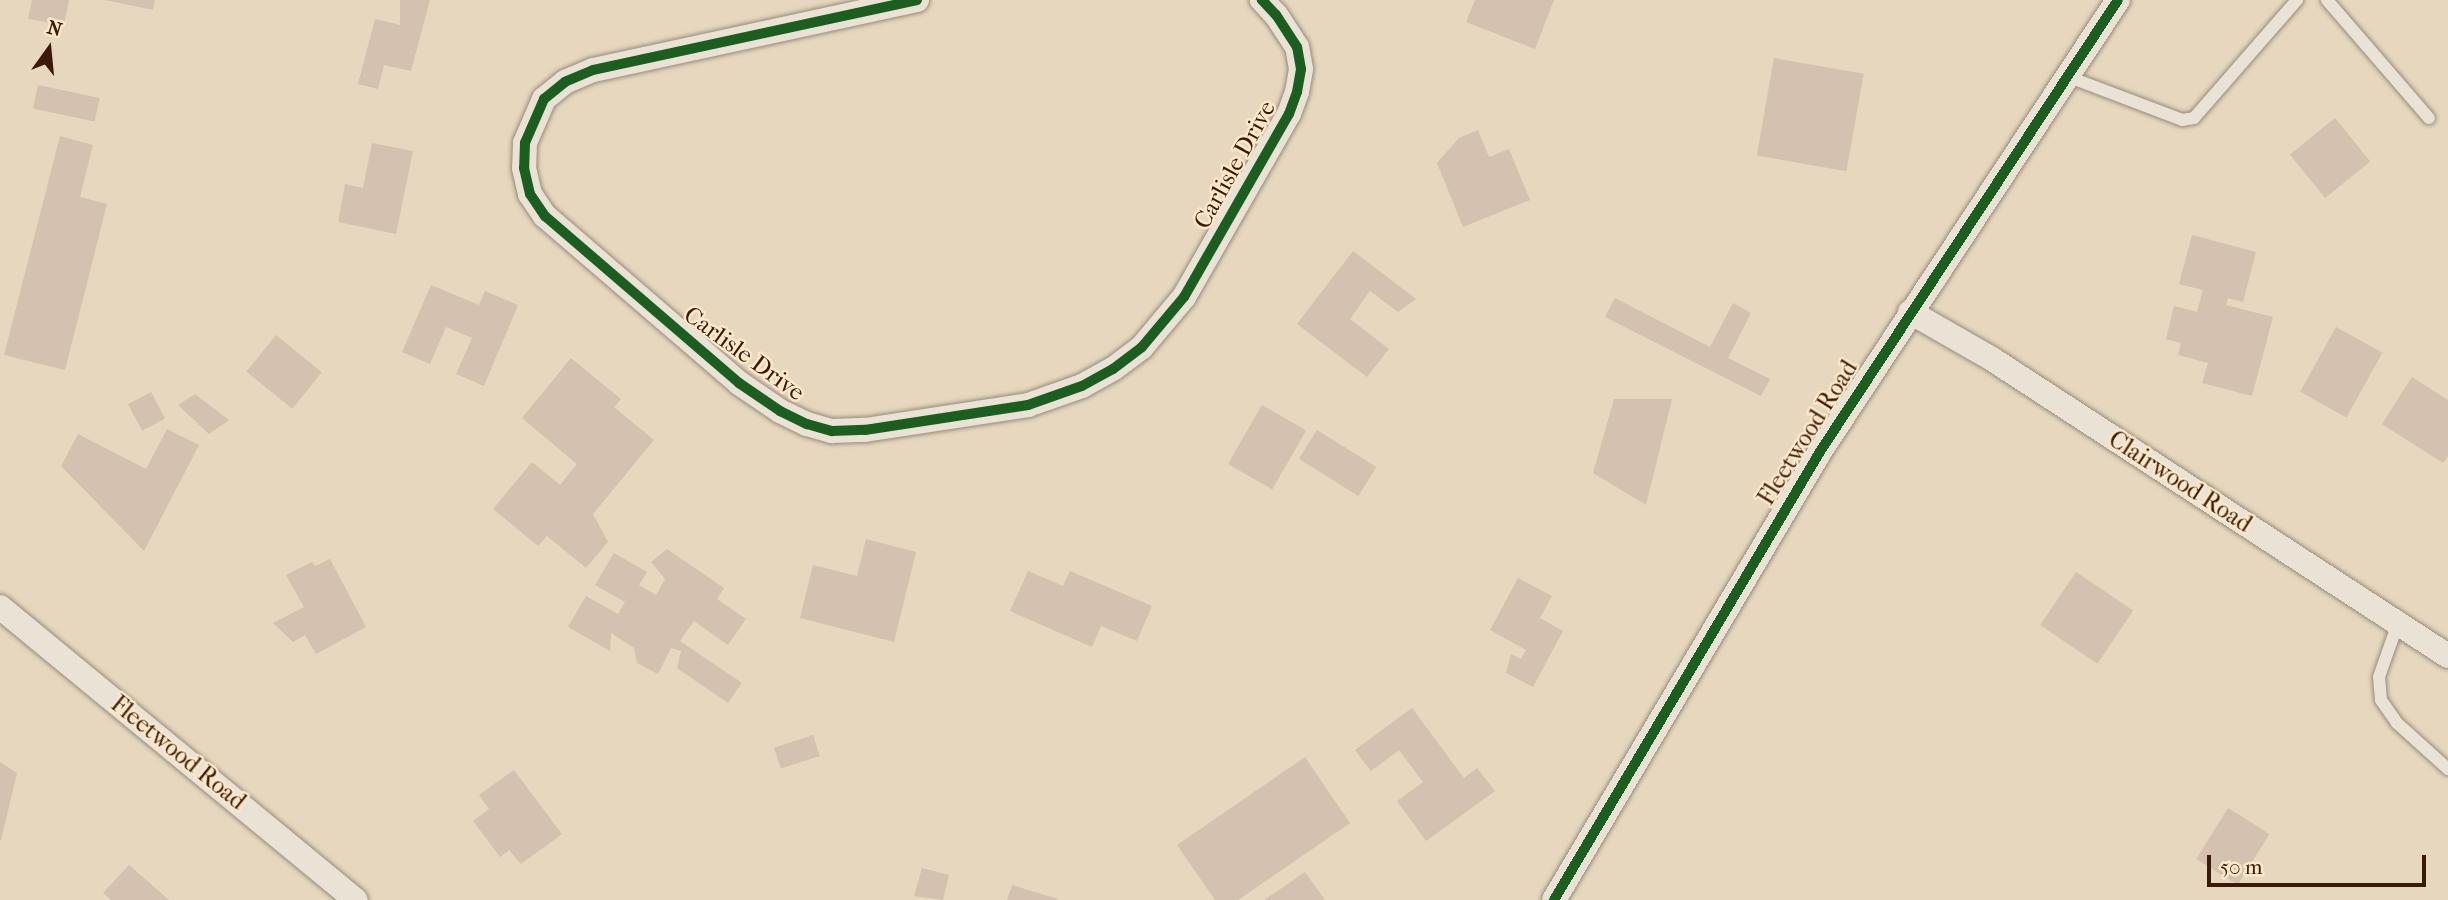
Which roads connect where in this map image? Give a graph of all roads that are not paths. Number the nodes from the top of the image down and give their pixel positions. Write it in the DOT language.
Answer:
graph roads {
  1 [pos="917,0"];
  2 [pos="1262,0"];
  3 [pos="2119,0"];
  4 [pos="2297,0"];
  5 [pos="2327,0"];
  6 [pos="883,3"];
  7 [pos="2069,77"];
  8 [pos="2429,118"];
  9 [pos="1910,312"];
  10 [pos="0,607"];
  11 [pos="2398,623"];
  12 [pos="2448,656"];
  13 [pos="2448,769"];
  14 [pos="356,900"];
  15 [pos="1554,900"];
  1 -- 6 [label="street, Carlisle Drive"];
  2 -- 6 [label="street, Carlisle Drive"];
  3 -- 7 [label="street, Fleetwood Road"];
  4 -- 7 [label="lane"];
  5 -- 8 [label="lane"];
  7 -- 9 [label="street, Fleetwood Road"];
  9 -- 11 [label="street, Clairwood Road"];
  9 -- 15 [label="street, Fleetwood Road"];
  10 -- 14 [label="street, Fleetwood Road"];
  11 -- 12 [label="street, Clairwood Road"];
  11 -- 13 [label="lane"];
}
